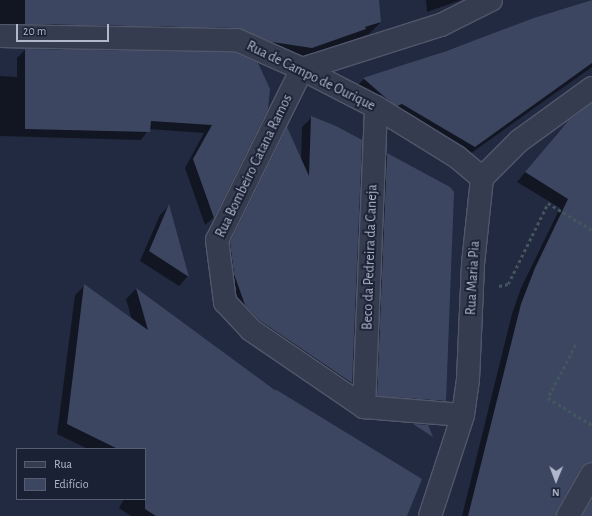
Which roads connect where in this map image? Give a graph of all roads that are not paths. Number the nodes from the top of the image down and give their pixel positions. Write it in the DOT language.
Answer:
graph roads {
  1 [pos="491,0"];
  2 [pos="0,36"];
  3 [pos="302,69"];
  4 [pos="592,88"];
  5 [pos="376,107"];
  6 [pos="482,178"];
  7 [pos="364,407"];
  8 [pos="463,415"];
  9 [pos="592,474"];
  10 [pos="430,516"];
  11 [pos="568,516"];
  1 -- 3 [label="street"];
  2 -- 3 [label="street, Rua de Campo de Ourique"];
  3 -- 5 [label="street, Rua de Campo de Ourique"];
  3 -- 7 [label="street, Rua Bombeiro Catana Ramos"];
  4 -- 6 [label="street"];
  5 -- 6 [label="street, Rua de Campo de Ourique"];
  5 -- 7 [label="street, Beco da Pedreira da Caneja"];
  6 -- 8 [label="street, Rua Maria Pia"];
  7 -- 8 [label="street, Rua Bombeiro Catana Ramos"];
  8 -- 10 [label="street, Rua Maria Pia"];
  9 -- 11 [label="street"];
}
